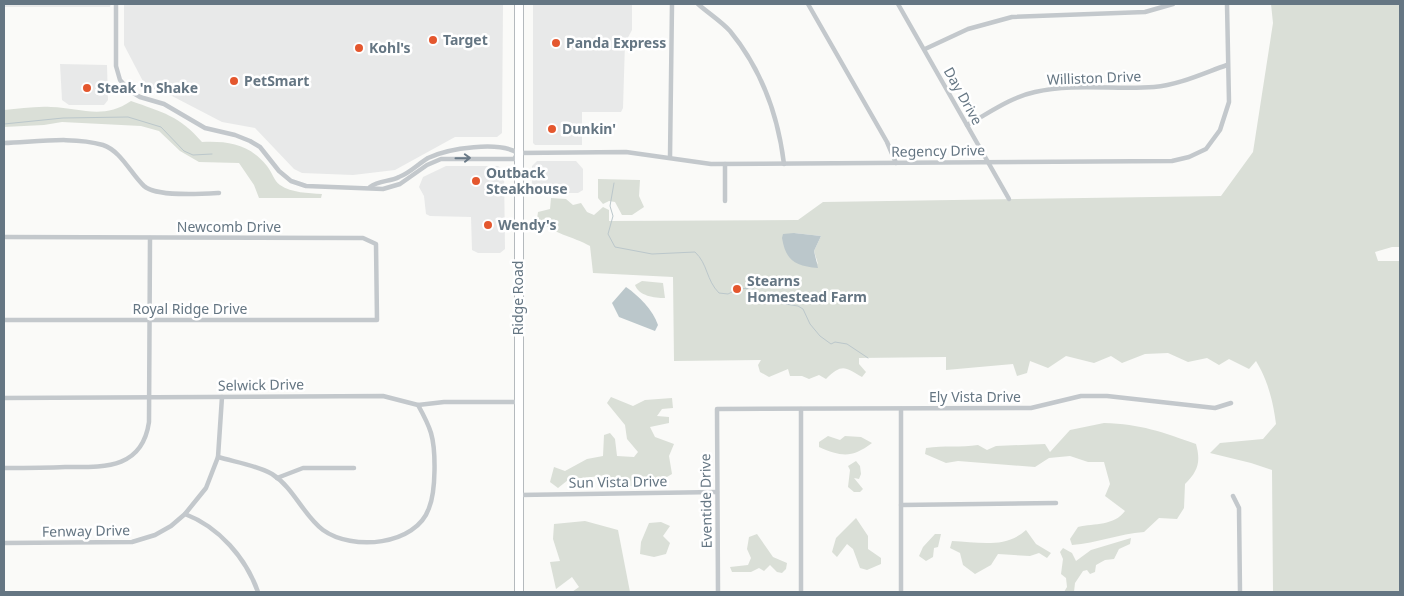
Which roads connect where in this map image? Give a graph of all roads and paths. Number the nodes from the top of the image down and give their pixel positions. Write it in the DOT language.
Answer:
graph roads {
  1 [pos="116,4"];
  2 [pos="519,4"];
  3 [pos="672,4"];
  4 [pos="698,4"];
  5 [pos="808,4"];
  6 [pos="898,4"];
  7 [pos="1173,4"];
  8 [pos="1227,4"];
  9 [pos="924,49"];
  10 [pos="1227,65"];
  11 [pos="966,124"];
  12 [pos="4,142"];
  13 [pos="518,153"];
  14 [pos="670,157"];
  15 [pos="988,162"];
  16 [pos="896,163"];
  17 [pos="725,164"];
  18 [pos="784,164"];
  19 [pos="370,187"];
  20 [pos="219,193"];
  21 [pos="1009,199"];
  22 [pos="724,200"];
  23 [pos="4,237"];
  24 [pos="150,238"];
  25 [pos="4,320"];
  26 [pos="150,320"];
  27 [pos="376,320"];
  28 [pos="149,397"];
  29 [pos="222,397"];
  30 [pos="4,398"];
  31 [pos="517,402"];
  32 [pos="1231,403"];
  33 [pos="418,405"];
  34 [pos="717,409"];
  35 [pos="801,409"];
  36 [pos="900,409"];
  37 [pos="218,457"];
  38 [pos="4,468"];
  39 [pos="354,468"];
  40 [pos="277,478"];
  41 [pos="717,492"];
  42 [pos="519,494"];
  43 [pos="1233,496"];
  44 [pos="1056,503"];
  45 [pos="900,505"];
  46 [pos="185,514"];
  47 [pos="4,543"];
  48 [pos="258,592"];
  49 [pos="519,592"];
  50 [pos="718,592"];
  51 [pos="801,592"];
  52 [pos="900,592"];
  53 [pos="1240,592"];
  1 -- 19 [label="street"];
  2 -- 13 [label="main road, Ridge Road"];
  3 -- 14 [label="street"];
  4 -- 18 [label="street"];
  5 -- 16 [label="street"];
  6 -- 9 [label="street, Day Drive"];
  7 -- 9 [label="street"];
  8 -- 10 [label="street, Regency Drive"];
  9 -- 11 [label="street, Day Drive"];
  10 -- 11 [label="street, Williston Drive"];
  10 -- 15 [label="street, Regency Drive"];
  11 -- 15 [label="street, Day Drive"];
  12 -- 20 [label="street"];
  13 -- 14 [label="street, Regency Drive"];
  13 -- 19 [label="street"];
  19 -- 13 [label="street, one-way"];
  13 -- 31 [label="main road, Ridge Road"];
  14 -- 17 [label="street, Regency Drive"];
  15 -- 16 [label="street, Regency Drive"];
  15 -- 21 [label="street, Day Drive"];
  16 -- 18 [label="street, Regency Drive"];
  17 -- 18 [label="street, Regency Drive"];
  17 -- 22 [label="street"];
  23 -- 24 [label="street, Newcomb Drive"];
  24 -- 26 [label="street"];
  24 -- 27 [label="street, Newcomb Drive"];
  25 -- 26 [label="street, Royal Ridge Drive"];
  26 -- 27 [label="street, Royal Ridge Drive"];
  26 -- 28 [label="street"];
  28 -- 29 [label="street, Selwick Drive"];
  28 -- 30 [label="street, Selwick Drive"];
  28 -- 38 [label="street"];
  29 -- 33 [label="street, Selwick Drive"];
  29 -- 37 [label="street, Fenway Drive"];
  31 -- 33 [label="street, Selwick Drive"];
  31 -- 42 [label="main road, Ridge Road"];
  32 -- 36 [label="street, Ely Vista Drive"];
  33 -- 40 [label="street"];
  34 -- 35 [label="street, Ely Vista Drive"];
  34 -- 41 [label="street, Eventide Drive"];
  35 -- 36 [label="street, Ely Vista Drive"];
  35 -- 51 [label="street"];
  36 -- 45 [label="street"];
  37 -- 40 [label="street"];
  37 -- 46 [label="street, Fenway Drive"];
  39 -- 40 [label="street"];
  41 -- 42 [label="street, Sun Vista Drive"];
  41 -- 50 [label="street, Eventide Drive"];
  42 -- 49 [label="main road, Ridge Road"];
  43 -- 53 [label="street"];
  44 -- 45 [label="street"];
  45 -- 52 [label="street"];
  46 -- 47 [label="street, Fenway Drive"];
  46 -- 48 [label="street"];
}
